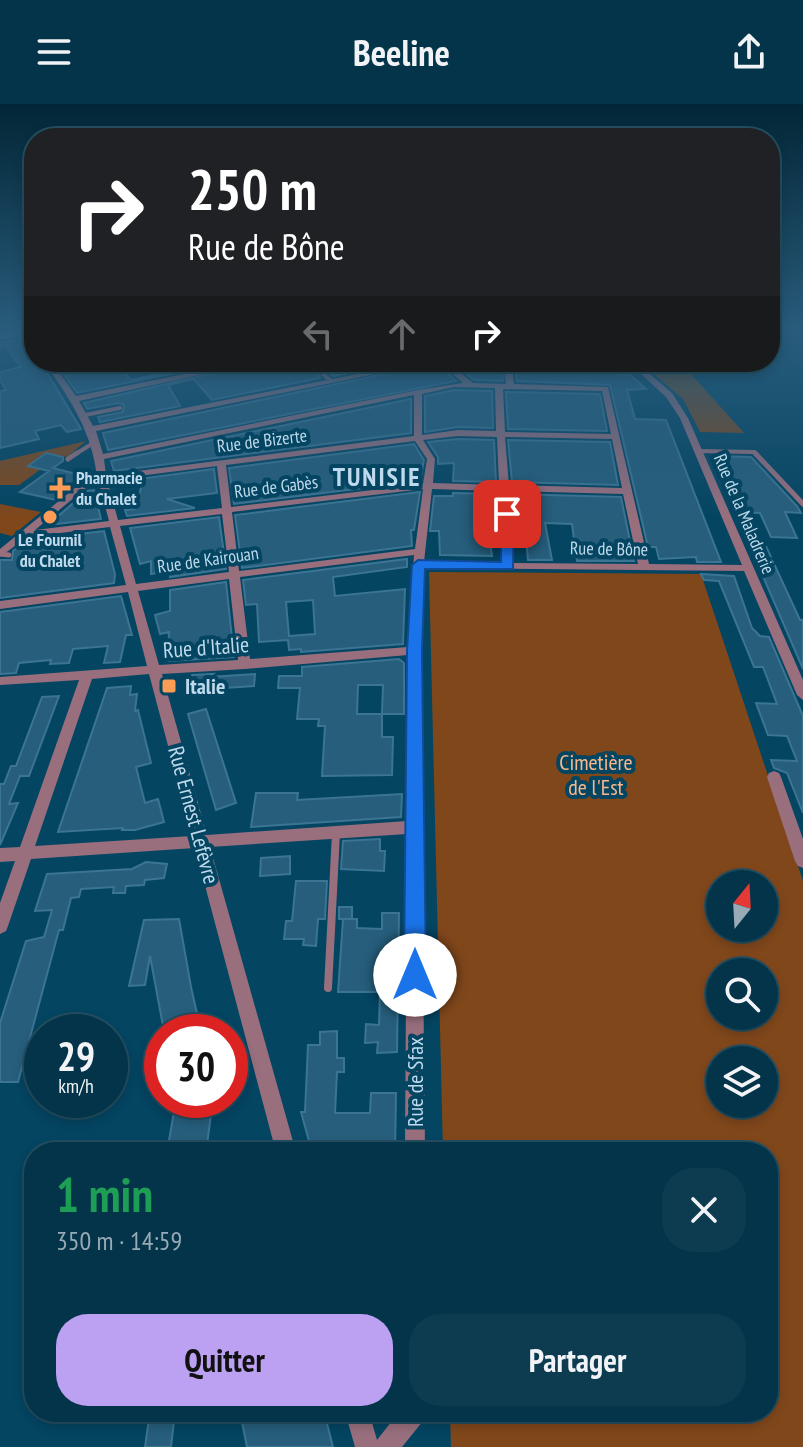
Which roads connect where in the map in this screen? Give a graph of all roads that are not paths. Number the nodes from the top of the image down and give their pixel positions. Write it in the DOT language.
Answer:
graph roads {
  1 [pos="418,392"];
  2 [pos="70,393"];
  3 [pos="106,393"];
  4 [pos="267,393"];
  5 [pos="415,393"];
  6 [pos="499,393"];
  7 [pos="606,393"];
  8 [pos="666,393"];
  9 [pos="75,399"];
  10 [pos="120,408"];
  11 [pos="85,415"];
  12 [pos="92,429"];
  13 [pos="500,434"];
  14 [pos="616,437"];
  15 [pos="418,439"];
  16 [pos="97,441"];
  17 [pos="699,451"];
  18 [pos="100,457"];
  19 [pos="68,459"];
  20 [pos="221,462"];
  21 [pos="102,478"];
  22 [pos="428,486"];
  23 [pos="507,488"];
  24 [pos="627,491"];
  25 [pos="803,504"];
  26 [pos="228,509"];
  27 [pos="115,523"];
  28 [pos="25,534"];
  29 [pos="420,551"];
  30 [pos="3,554"];
  31 [pos="418,565"];
  32 [pos="508,566"];
  33 [pos="644,567"];
  34 [pos="750,568"];
  35 [pos="235,574"];
  36 [pos="133,588"];
  37 [pos="0,605"];
  38 [pos="414,651"];
  39 [pos="245,665"];
  40 [pos="155,671"];
  41 [pos="87,674"];
  42 [pos="0,681"];
  43 [pos="803,695"];
  44 [pos="774,777"];
  45 [pos="415,827"];
  46 [pos="336,833"];
  47 [pos="201,843"];
  48 [pos="0,855"];
  49 [pos="25,855"];
  50 [pos="803,861"];
  51 [pos="0,926"];
  52 [pos="328,988"];
  53 [pos="283,1142"];
  54 [pos="415,1142"];
  55 [pos="360,1422"];
  56 [pos="406,1422"];
  57 [pos="367,1447"];
  58 [pos="387,1447"];
  1 -- 15 [label="street, Rue de Sfax"];
  2 -- 9 [label="street, Rue Ernest Lefèvre"];
  3 -- 9 [label="street"];
  4 -- 12 [label="street"];
  5 -- 18 [label="street"];
  6 -- 13 [label="street"];
  7 -- 14 [label="street"];
  8 -- 17 [label="street, Rue de la Maladrerie"];
  9 -- 11 [label="street, Rue Ernest Lefèvre"];
  10 -- 11 [label="lane"];
  11 -- 12 [label="street, Rue Ernest Lefèvre"];
  12 -- 16 [label="street, Rue Ernest Lefèvre"];
  13 -- 14 [label="street, Rue de Bizerte"];
  13 -- 15 [label="street, Rue de Bizerte"];
  13 -- 23 [label="street"];
  14 -- 24 [label="street"];
  15 -- 20 [label="street, Rue de Bizerte"];
  15 -- 22 [label="street, Rue de Sfax"];
  16 -- 18 [label="street, Rue Ernest Lefèvre"];
  16 -- 19 [label="lane"];
  17 -- 25 [label="lane"];
  17 -- 34 [label="street, Rue de la Maladrerie"];
  18 -- 21 [label="street, Rue Ernest Lefèvre"];
  20 -- 21 [label="street, Rue de Bizerte"];
  20 -- 26 [label="street"];
  21 -- 27 [label="street, Rue Ernest Lefèvre"];
  21 -- 28 [label="street"];
  22 -- 23 [label="street, Rue de Gabès"];
  22 -- 26 [label="street, Rue de Gabès"];
  22 -- 29 [label="street, Rue de Sfax"];
  23 -- 24 [label="street, Rue de Gabès"];
  23 -- 32 [label="street"];
  24 -- 33 [label="street"];
  26 -- 27 [label="street, Rue de Gabès"];
  26 -- 35 [label="street"];
  27 -- 28 [label="street, Rue de Gabès"];
  27 -- 36 [label="street, Rue Ernest Lefèvre"];
  28 -- 30 [label="street"];
  29 -- 31 [label="street, Rue de Sfax"];
  29 -- 35 [label="street, Rue de Kairouan"];
  31 -- 32 [label="street, Rue de Bône"];
  31 -- 38 [label="street, Rue de Sfax"];
  32 -- 33 [label="street, Rue de Bône"];
  33 -- 34 [label="street, Rue de Bône"];
  34 -- 43 [label="street, Rue de la Maladrerie"];
  35 -- 36 [label="street, Rue de Kairouan"];
  35 -- 39 [label="street"];
  36 -- 37 [label="street, Rue de Kairouan"];
  36 -- 40 [label="street, Rue Ernest Lefèvre"];
  38 -- 39 [label="street, Rue d'Italie"];
  38 -- 45 [label="street, Rue de Sfax"];
  39 -- 40 [label="street, Rue d'Italie"];
  40 -- 41 [label="street, Rue d'Italie"];
  40 -- 47 [label="street, Rue Ernest Lefèvre"];
  41 -- 42 [label="street, Rue d'Italie"];
  41 -- 49 [label="street"];
  44 -- 50 [label="street"];
  45 -- 46 [label="street"];
  45 -- 54 [label="street, Rue de Sfax"];
  46 -- 47 [label="street"];
  46 -- 52 [label="lane"];
  47 -- 49 [label="street"];
  47 -- 53 [label="street, Rue Ernest Lefèvre"];
  48 -- 49 [label="street"];
  49 -- 51 [label="street"];
  55 -- 57 [label="street"];
  56 -- 58 [label="street"];
}
